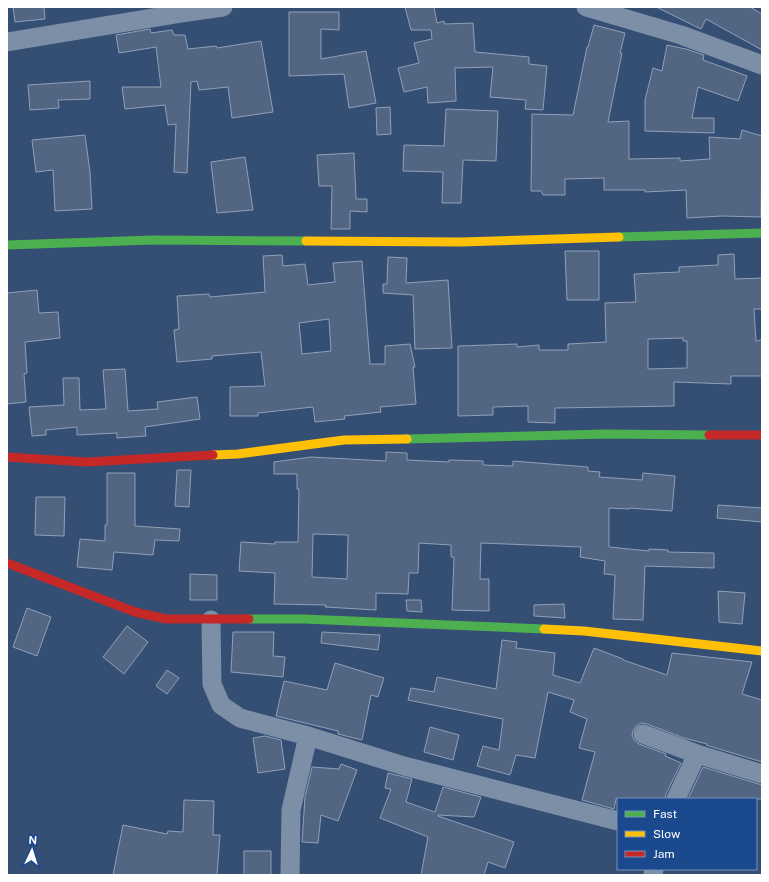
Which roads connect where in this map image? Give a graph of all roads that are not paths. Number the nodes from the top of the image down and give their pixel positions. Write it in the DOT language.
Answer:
graph roads {
  1 [pos="223,7"];
  2 [pos="586,7"];
  3 [pos="7,42"];
  4 [pos="762,65"];
  5 [pos="762,233"];
  6 [pos="7,245"];
  7 [pos="762,435"];
  8 [pos="7,457"];
  9 [pos="7,563"];
  10 [pos="211,620"];
  11 [pos="762,651"];
  12 [pos="643,734"];
  13 [pos="308,736"];
  14 [pos="697,754"];
  15 [pos="762,774"];
  16 [pos="676,798"];
  17 [pos="617,821"];
  18 [pos="290,875"];
  1 -- 3 [label="street"];
  2 -- 4 [label="street"];
  5 -- 6 [label="street"];
  7 -- 8 [label="street"];
  9 -- 10 [label="street"];
  10 -- 11 [label="street"];
  10 -- 13 [label="street"];
  12 -- 14 [label="street"];
  13 -- 17 [label="street"];
  13 -- 18 [label="street"];
  14 -- 15 [label="street"];
  14 -- 16 [label="street"];
}
